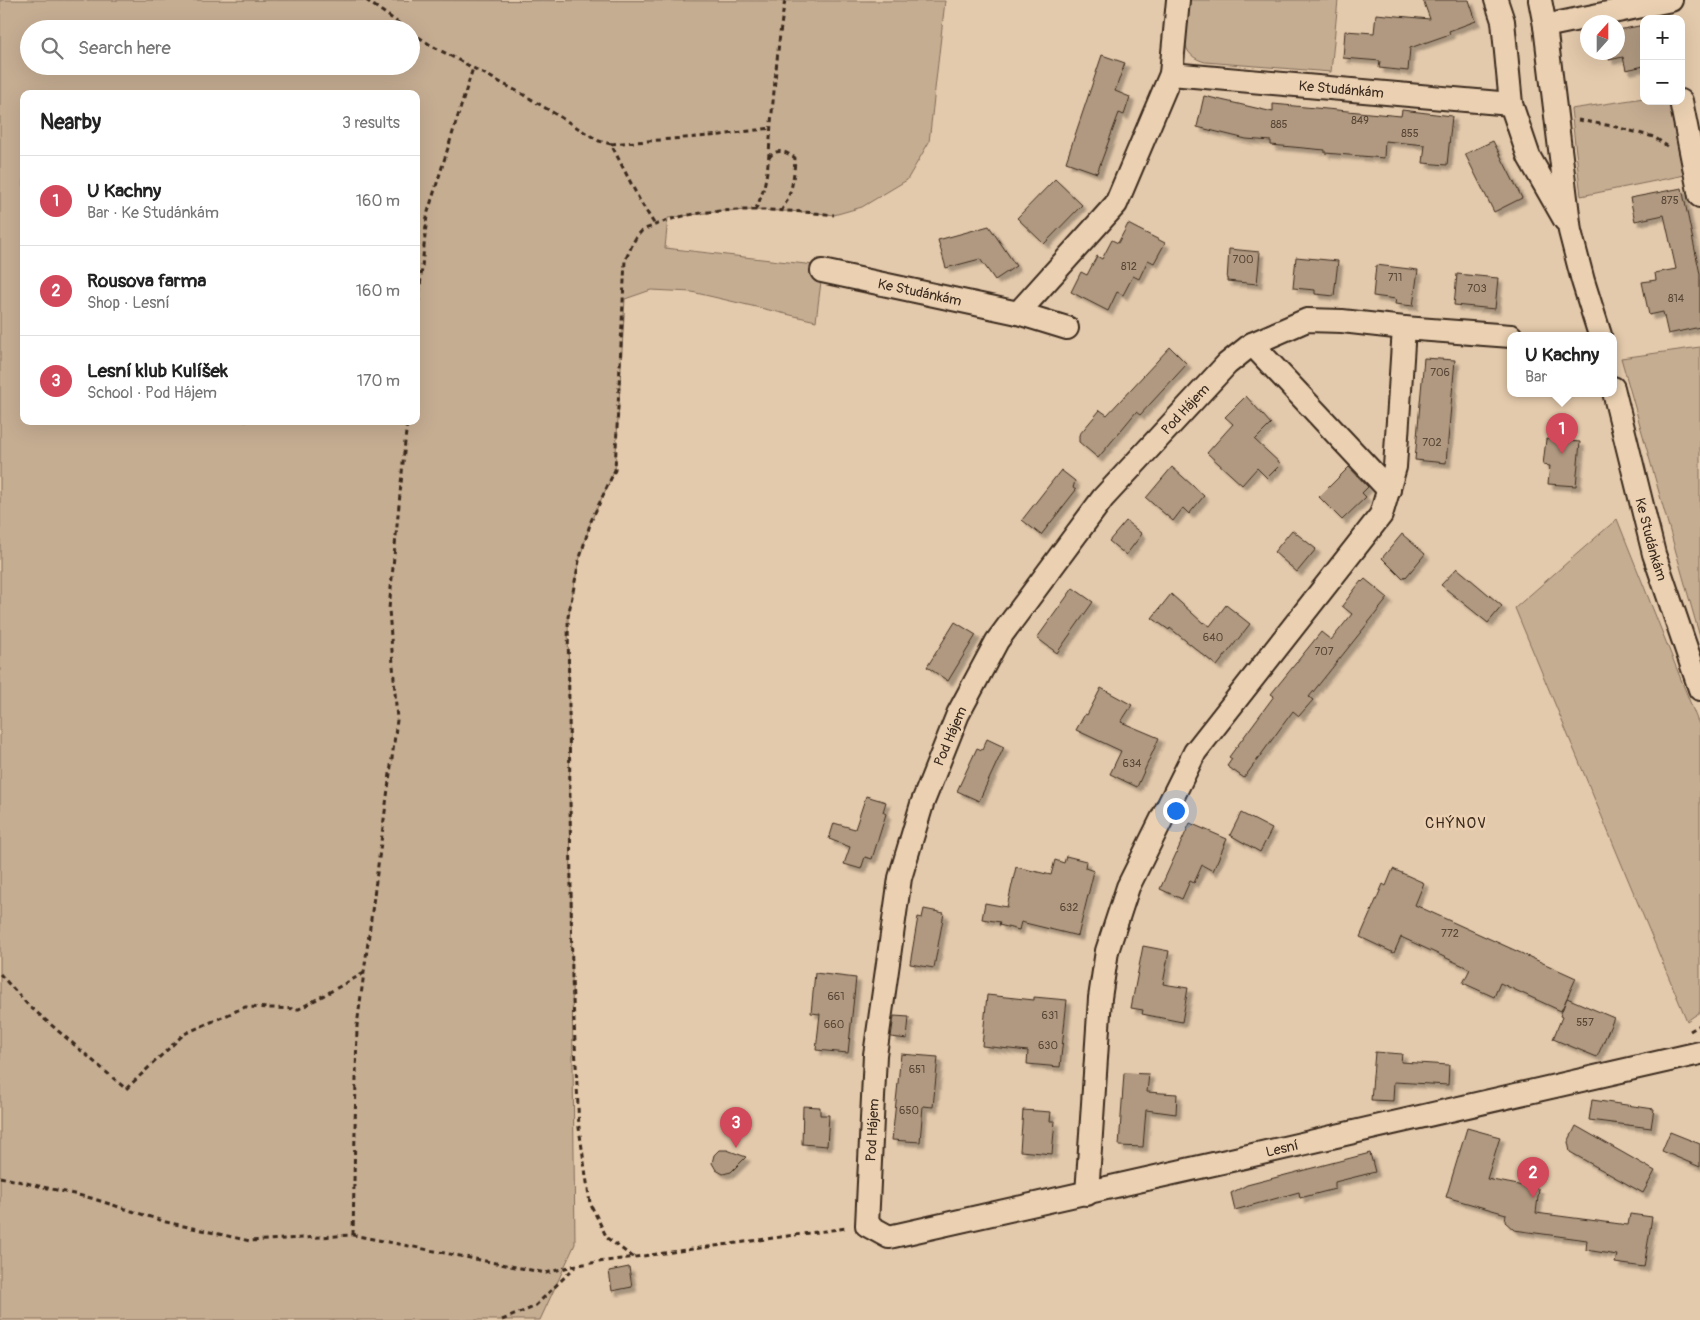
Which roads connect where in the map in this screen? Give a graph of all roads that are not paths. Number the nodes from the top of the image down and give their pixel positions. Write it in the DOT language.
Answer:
graph roads {
  1 [pos="1178,0"];
  2 [pos="1496,0"];
  3 [pos="1540,0"];
  4 [pos="1665,7"];
  5 [pos="1546,26"];
  6 [pos="1171,74"];
  7 [pos="1512,104"];
  8 [pos="1682,105"];
  9 [pos="1700,196"];
  10 [pos="1570,231"];
  11 [pos="822,271"];
  12 [pos="1018,313"];
  13 [pos="1067,328"];
  14 [pos="1404,328"];
  15 [pos="1599,332"];
  16 [pos="1507,336"];
  17 [pos="1252,344"];
  18 [pos="1615,397"];
  19 [pos="1389,490"];
  20 [pos="1700,689"];
  21 [pos="1700,1053"];
  22 [pos="1087,1194"];
  23 [pos="867,1225"];
  1 -- 6 [label="street"];
  2 -- 7 [label="street"];
  3 -- 5 [label="street"];
  4 -- 5 [label="street"];
  5 -- 10 [label="street"];
  6 -- 7 [label="street, Ke Studánkám"];
  6 -- 12 [label="street"];
  7 -- 10 [label="street"];
  8 -- 9 [label="street"];
  10 -- 15 [label="street"];
  11 -- 12 [label="street, Ke Studánkám"];
  12 -- 13 [label="street, Ke Studánkám"];
  14 -- 16 [label="street, Pod Hájem"];
  14 -- 17 [label="street, Pod Hájem"];
  14 -- 19 [label="street"];
  17 -- 19 [label="street"];
  17 -- 23 [label="street, Pod Hájem"];
  18 -- 20 [label="street, Ke Studánkám"];
  19 -- 22 [label="street"];
  21 -- 22 [label="street, Lesní"];
  22 -- 23 [label="street, Lesní"];
}
